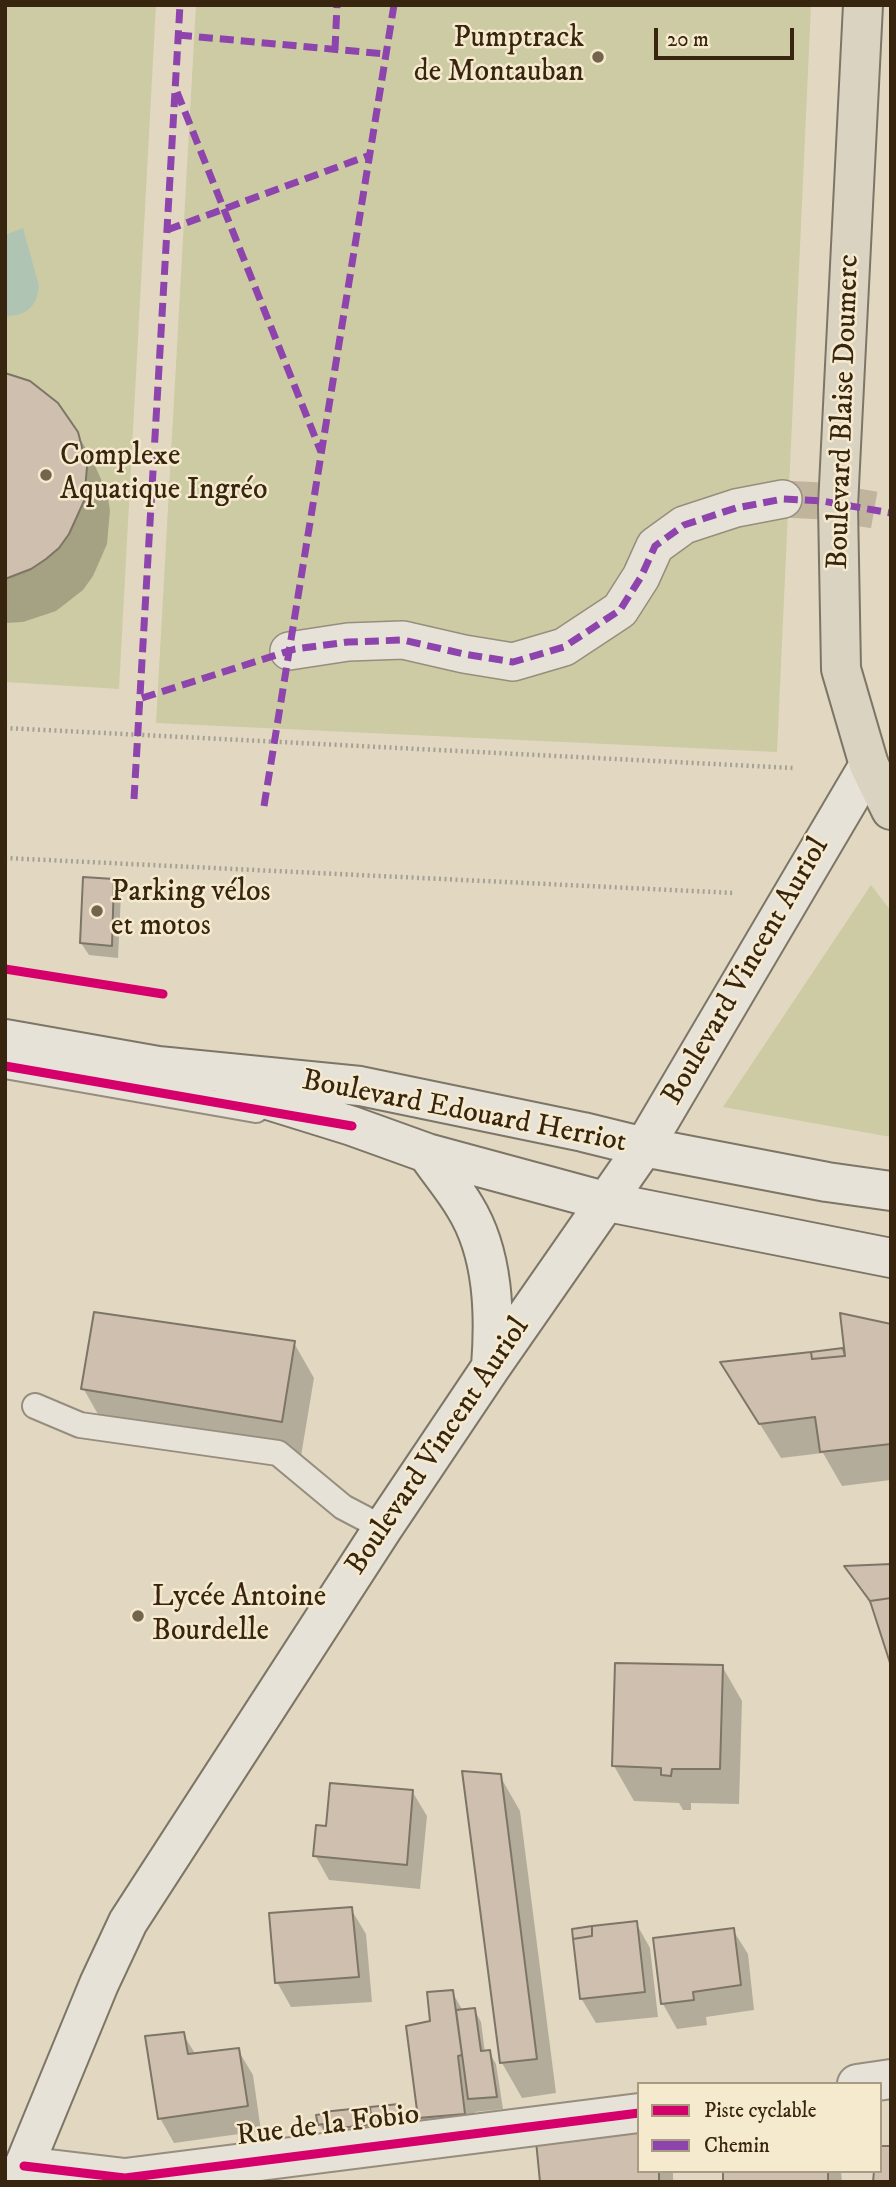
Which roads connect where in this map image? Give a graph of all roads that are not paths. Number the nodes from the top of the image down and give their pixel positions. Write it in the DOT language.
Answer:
graph roads {
  1 [pos="863,5"];
  2 [pos="783,499"];
  3 [pos="289,651"];
  4 [pos="869,765"];
  5 [pos="891,810"];
  6 [pos="5,1039"];
  7 [pos="5,1066"];
  8 [pos="158,1066"];
  9 [pos="352,1126"];
  10 [pos="644,1147"];
  11 [pos="427,1153"];
  12 [pos="891,1191"];
  13 [pos="608,1202"];
  14 [pos="891,1258"];
  15 [pos="491,1367"];
  16 [pos="35,1406"];
  17 [pos="383,1528"];
  18 [pos="891,2079"];
  19 [pos="871,2082"];
  20 [pos="637,2113"];
  21 [pos="23,2174"];
  1 -- 4 [label="main road, Boulevard Blaise Doumerc"];
  2 -- 3 [label="street"];
  4 -- 5 [label="main road, Boulevard Blaise Doumerc"];
  4 -- 10 [label="main road, Boulevard Vincent Auriol"];
  6 -- 8 [label="main road, Boulevard Edouard Herriot"];
  7 -- 9 [label="lane, Boulevard Edouard Herriot"];
  8 -- 9 [label="main road, Boulevard Edouard Herriot"];
  8 -- 10 [label="main road, Boulevard Edouard Herriot"];
  9 -- 11 [label="main road, Boulevard Edouard Herriot"];
  10 -- 12 [label="main road, Boulevard Edouard Herriot"];
  10 -- 13 [label="main road, Boulevard Vincent Auriol"];
  11 -- 13 [label="main road, Boulevard Edouard Herriot"];
  11 -- 15 [label="main road"];
  13 -- 14 [label="main road, Boulevard Edouard Herriot"];
  13 -- 15 [label="main road, Boulevard Vincent Auriol"];
  15 -- 17 [label="main road, Boulevard Vincent Auriol"];
  16 -- 17 [label="lane"];
  17 -- 21 [label="main road, Boulevard Vincent Auriol"];
  18 -- 19 [label="main road"];
  20 -- 21 [label="main road, Rue de la Fobio"];
}
